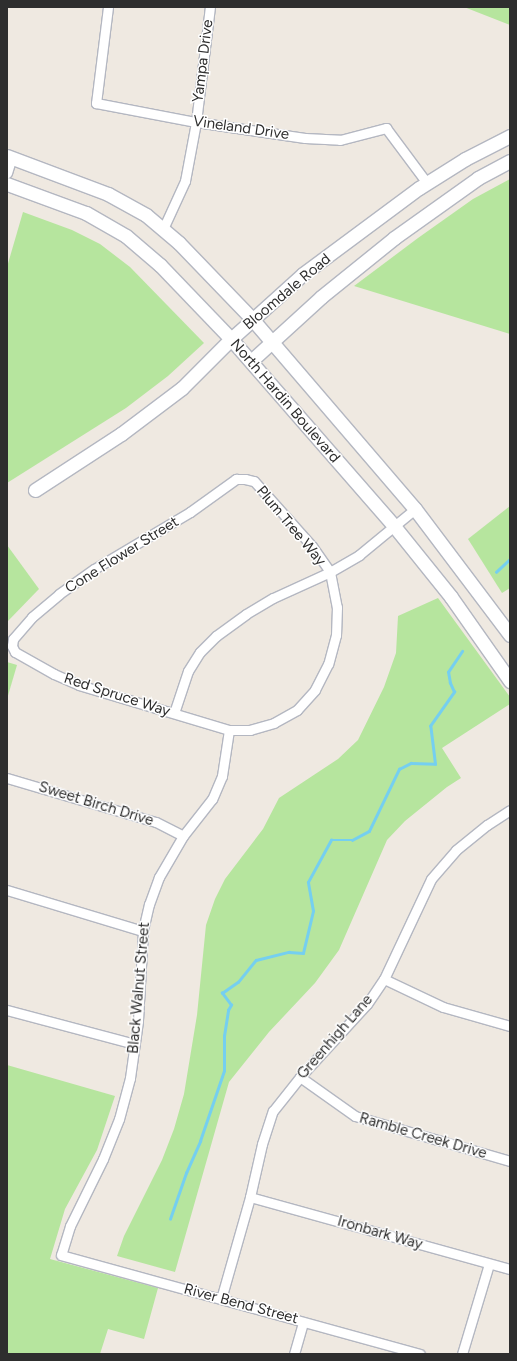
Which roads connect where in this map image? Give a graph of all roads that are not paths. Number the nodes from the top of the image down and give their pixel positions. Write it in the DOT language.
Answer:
graph roads {
  1 [pos="108,7"];
  2 [pos="210,7"];
  3 [pos="196,122"];
  4 [pos="510,136"];
  5 [pos="9,157"];
  6 [pos="510,161"];
  7 [pos="7,173"];
  8 [pos="427,183"];
  9 [pos="7,184"];
  10 [pos="163,229"];
  11 [pos="253,320"];
  12 [pos="231,339"];
  13 [pos="272,342"];
  14 [pos="250,361"];
  15 [pos="245,478"];
  16 [pos="35,490"];
  17 [pos="415,509"];
  18 [pos="394,526"];
  19 [pos="330,572"];
  20 [pos="510,635"];
  21 [pos="12,646"];
  22 [pos="510,682"];
  23 [pos="174,713"];
  24 [pos="229,730"];
  25 [pos="7,778"];
  26 [pos="510,810"];
  27 [pos="183,836"];
  28 [pos="7,890"];
  29 [pos="143,930"];
  30 [pos="384,979"];
  31 [pos="7,1010"];
  32 [pos="510,1026"];
  33 [pos="135,1044"];
  34 [pos="300,1077"];
  35 [pos="510,1161"];
  36 [pos="250,1197"];
  37 [pos="61,1255"];
  38 [pos="489,1264"];
  39 [pos="510,1269"];
  40 [pos="221,1299"];
  41 [pos="303,1322"];
  42 [pos="294,1354"];
  43 [pos="420,1354"];
  44 [pos="462,1354"];
  1 -- 3 [label="street, Vineland Drive"];
  2 -- 3 [label="street, Yampa Drive"];
  3 -- 8 [label="street, Vineland Drive"];
  3 -- 10 [label="street, Yampa Drive"];
  4 -- 8 [label="street, Bloomdale Road"];
  5 -- 7 [label="street"];
  5 -- 10 [label="street, North Hardin Boulevard"];
  6 -- 13 [label="street, Bloomdale Road"];
  8 -- 11 [label="street, Bloomdale Road"];
  9 -- 12 [label="street, North Hardin Boulevard"];
  10 -- 11 [label="street, North Hardin Boulevard"];
  11 -- 12 [label="street, Bloomdale Road"];
  11 -- 13 [label="street, North Hardin Boulevard"];
  12 -- 14 [label="street, North Hardin Boulevard"];
  12 -- 16 [label="street, Bloomdale Road"];
  13 -- 14 [label="street, Bloomdale Road"];
  13 -- 17 [label="street, North Hardin Boulevard"];
  14 -- 18 [label="street, North Hardin Boulevard"];
  15 -- 19 [label="street, Plum Tree Way"];
  15 -- 21 [label="street, Cone Flower Street"];
  17 -- 18 [label="street"];
  17 -- 20 [label="street, North Hardin Boulevard"];
  18 -- 19 [label="street"];
  18 -- 22 [label="street, North Hardin Boulevard"];
  19 -- 23 [label="street"];
  19 -- 24 [label="street, Plum Tree Way"];
  21 -- 23 [label="street, Red Spruce Way"];
  23 -- 24 [label="street, Red Spruce Way"];
  24 -- 27 [label="street, Black Walnut Street"];
  25 -- 27 [label="street, Sweet Birch Drive"];
  26 -- 30 [label="street, Greenhigh Lane"];
  27 -- 29 [label="street, Black Walnut Street"];
  28 -- 29 [label="street"];
  29 -- 33 [label="street, Black Walnut Street"];
  30 -- 32 [label="street"];
  30 -- 34 [label="street, Greenhigh Lane"];
  31 -- 33 [label="street"];
  33 -- 37 [label="street, Black Walnut Street"];
  34 -- 35 [label="street, Ramble Creek Drive"];
  34 -- 36 [label="street, Greenhigh Lane"];
  36 -- 38 [label="street, Ironbark Way"];
  36 -- 40 [label="street, Greenhigh Lane"];
  37 -- 40 [label="street, River Bend Street"];
  38 -- 39 [label="street, Ironbark Way"];
  38 -- 44 [label="street"];
  40 -- 41 [label="street, River Bend Street"];
  41 -- 42 [label="street"];
  41 -- 43 [label="street, River Bend Street"];
}
